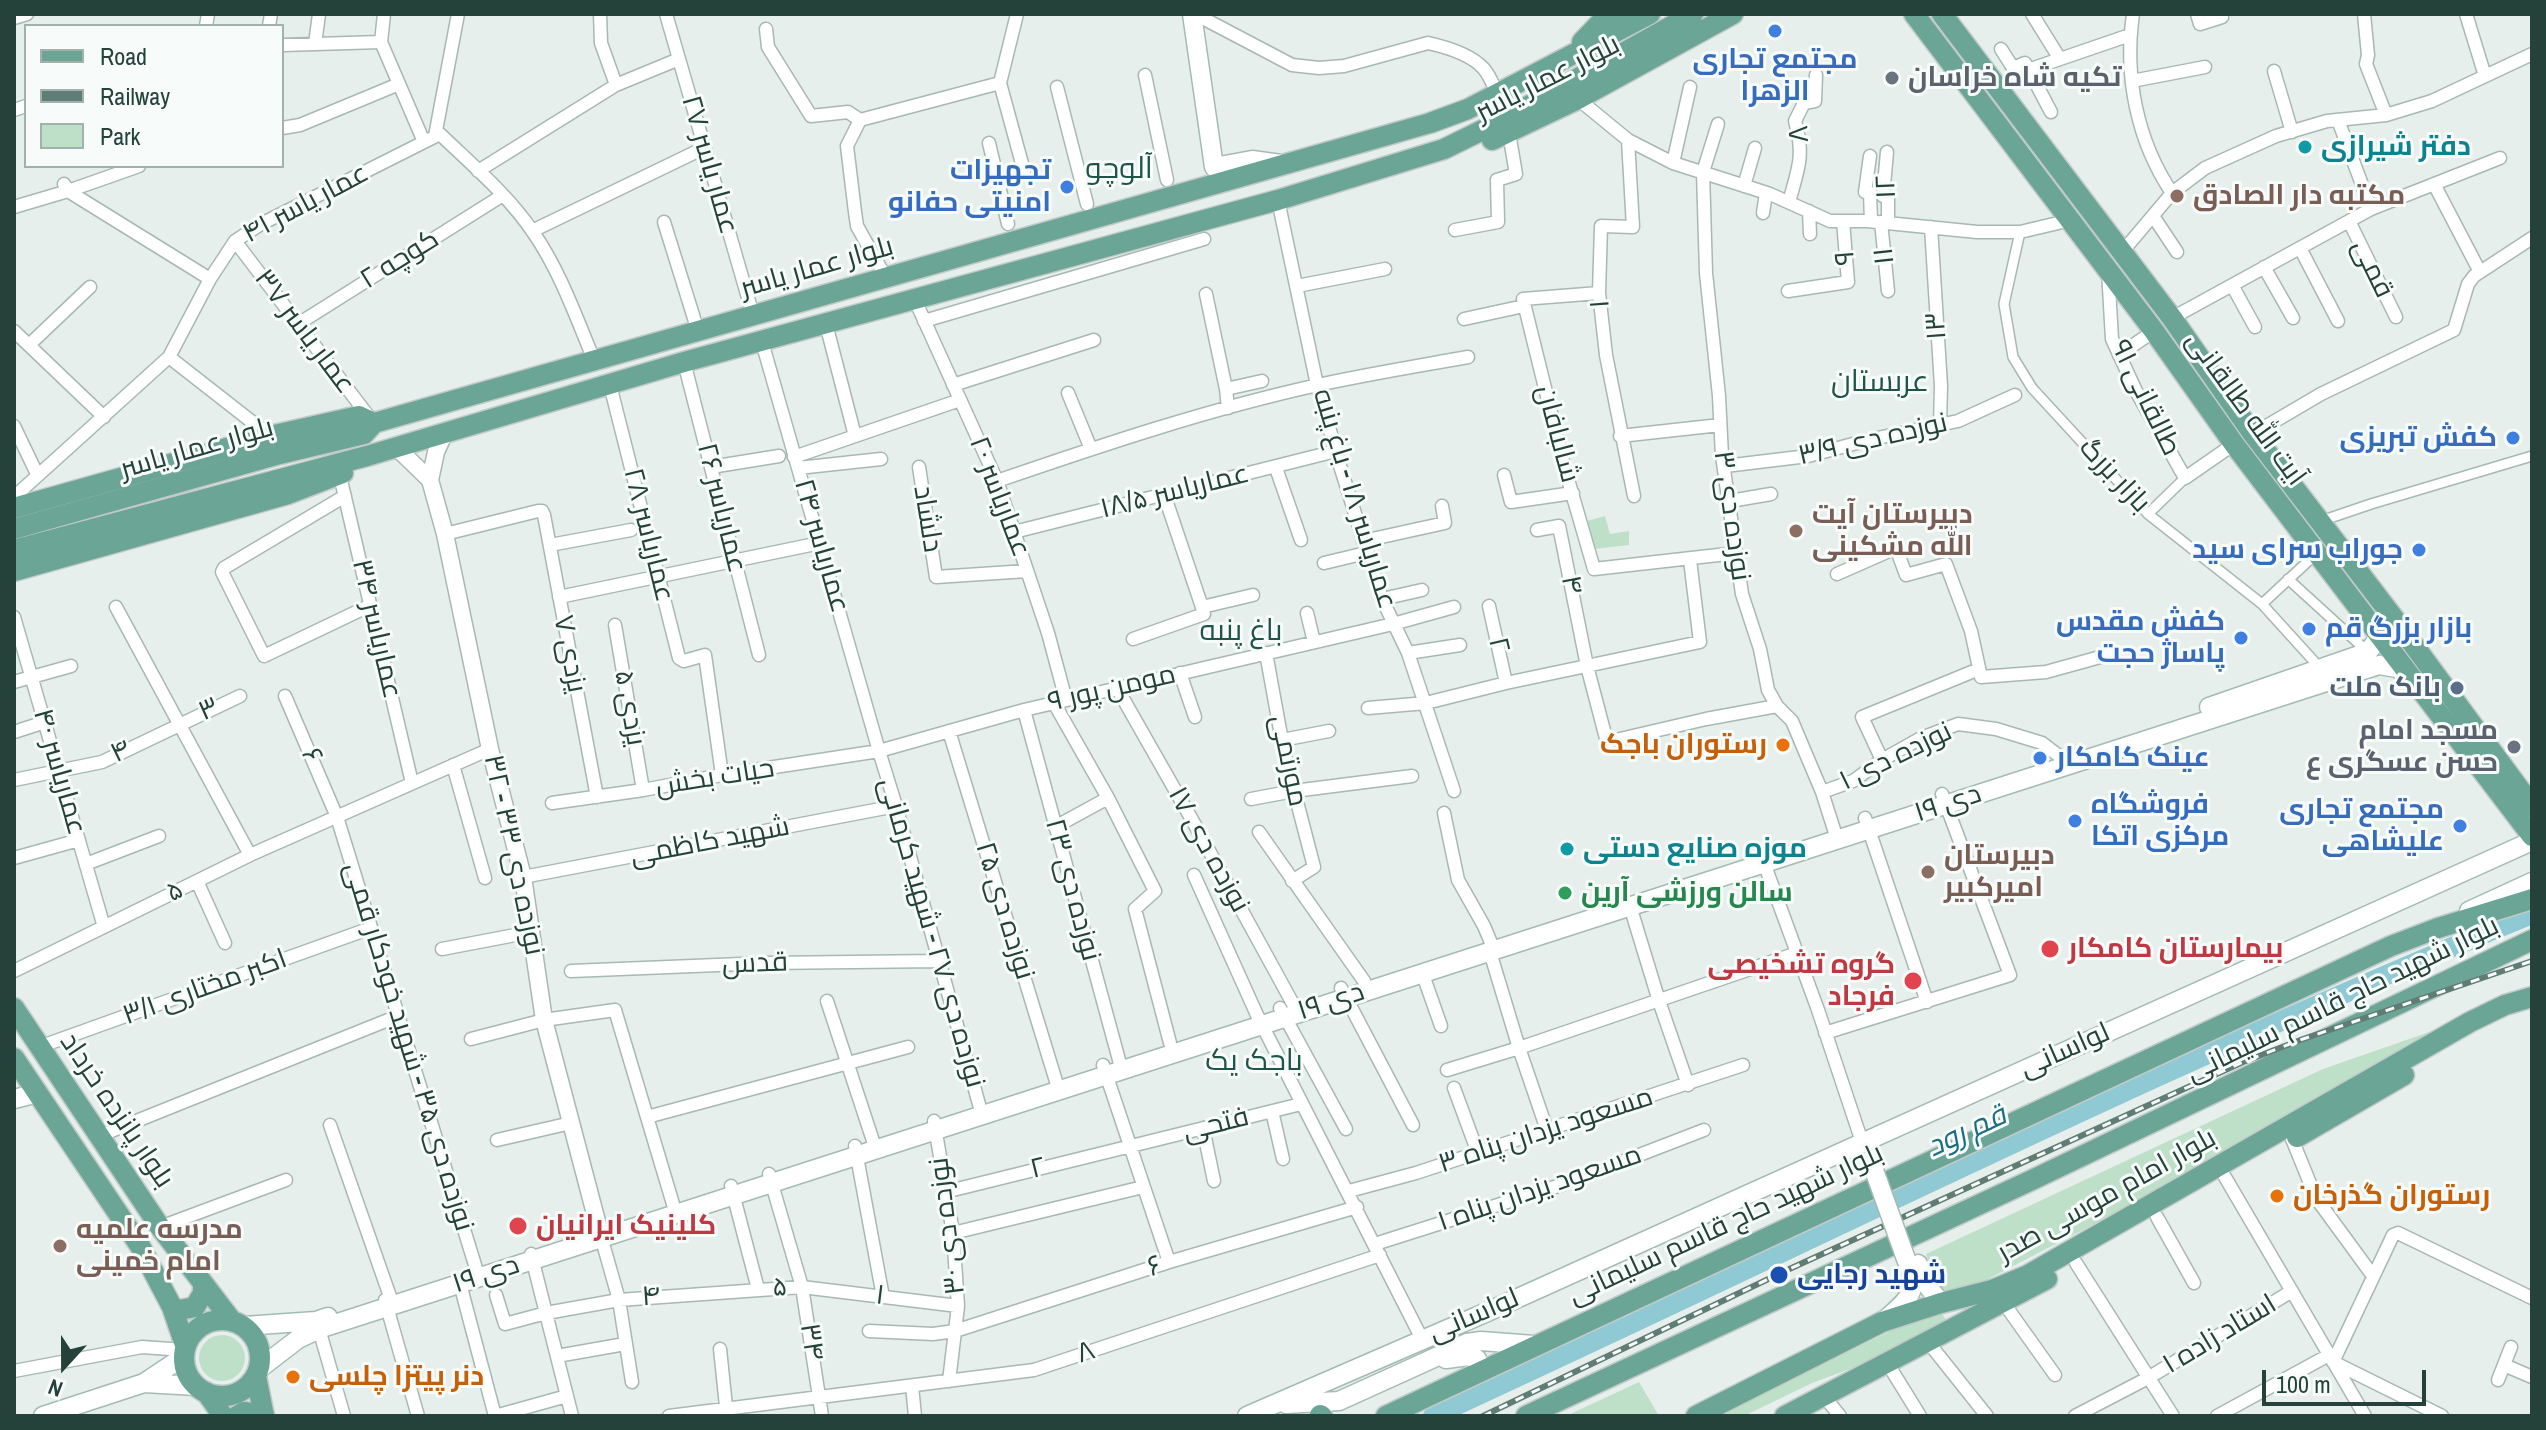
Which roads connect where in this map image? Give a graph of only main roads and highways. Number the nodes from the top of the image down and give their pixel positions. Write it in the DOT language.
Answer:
graph roads {
  1 [pos="1194,14"];
  2 [pos="1614,14"];
  3 [pos="1650,14"];
  4 [pos="1693,14"];
  5 [pos="1733,14"];
  6 [pos="1914,14"];
  7 [pos="1942,14"];
  8 [pos="1568,56"];
  9 [pos="1426,154"];
  10 [pos="1284,165"];
  11 [pos="374,423"];
  12 [pos="367,456"];
  13 [pos="14,508"];
  14 [pos="77,522"];
  15 [pos="14,529"];
  16 [pos="14,550"];
  17 [pos="14,571"];
  18 [pos="2376,631"];
  19 [pos="2411,678"];
  20 [pos="2063,761"];
  21 [pos="2532,806"];
  22 [pos="2532,838"];
  23 [pos="1762,858"];
  24 [pos="2532,882"];
  25 [pos="2532,899"];
  26 [pos="2438,928"];
  27 [pos="2532,940"];
  28 [pos="1491,947"];
  29 [pos="1366,986"];
  30 [pos="2532,997"];
  31 [pos="14,1008"];
  32 [pos="2532,1009"];
  33 [pos="1260,1020"];
  34 [pos="14,1058"];
  35 [pos="1112,1068"];
  36 [pos="38,1093"];
  37 [pos="14,1099"];
  38 [pos="1868,1156"];
  39 [pos="1910,1256"];
  40 [pos="203,1285"];
  41 [pos="389,1302"];
  42 [pos="1943,1303"];
  43 [pos="172,1307"];
  44 [pos="1882,1322"];
  45 [pos="238,1323"];
  46 [pos="1953,1329"];
  47 [pos="1534,1345"];
  48 [pos="184,1351"];
  49 [pos="1429,1362"];
  50 [pos="1482,1371"];
  51 [pos="257,1372"];
  52 [pos="144,1383"];
  53 [pos="201,1389"];
  54 [pos="1273,1404"];
  55 [pos="264,1415"];
  56 [pos="43,1416"];
  57 [pos="223,1416"];
  58 [pos="237,1416"];
  59 [pos="1247,1416"];
  60 [pos="1386,1416"];
  61 [pos="1526,1416"];
  62 [pos="1696,1416"];
  63 [pos="1785,1416"];
  1 -- 10 [label="main road"];
  2 -- 8 [label="main road, بلوار عمار یاسر"];
  3 -- 8 [label="main road, بلوار عمار یاسر"];
  4 -- 9 [label="main road, بلوار عمار یاسر"];
  5 -- 9 [label="main road, بلوار عمار یاسر"];
  6 -- 18 [label="main road, آیت الله طالقانی"];
  7 -- 21 [label="main road, آیت الله طالقانی"];
  8 -- 10 [label="main road, بلوار عمار یاسر"];
  9 -- 12 [label="main road, بلوار عمار یاسر"];
  10 -- 11 [label="main road, بلوار عمار یاسر"];
  11 -- 13 [label="main road"];
  11 -- 14 [label="main road, بلوار عمار یاسر"];
  12 -- 14 [label="main road, بلوار عمار یاسر"];
  12 -- 17 [label="main road"];
  14 -- 15 [label="main road"];
  14 -- 16 [label="main road"];
  18 -- 19 [label="main road, آیت الله طالقانی"];
  18 -- 20 [label="main road, ۱۹ دی"];
  19 -- 20 [label="main road, ۱۹ دی"];
  19 -- 22 [label="main road, آیت الله طالقانی"];
  20 -- 23 [label="main road, ۱۹ دی"];
  22 -- 38 [label="main road, لواسانی"];
  23 -- 28 [label="main road, ۱۹ دی"];
  23 -- 28 [label="main road, ۱۹ دی"];
  24 -- 26 [label="main road"];
  25 -- 26 [label="main road, بلوار شهید حاج قاسم سلیمانی"];
  26 -- 47 [label="main road, بلوار شهید حاج قاسم سلیمانی"];
  27 -- 61 [label="main road, بلوار شهید حاج قاسم سلیمانی"];
  28 -- 29 [label="main road, ۱۹ دی"];
  28 -- 29 [label="main road, ۱۹ دی"];
  29 -- 33 [label="main road, ۱۹ دی"];
  30 -- 42 [label="main road, بلوار امام موسی صدر"];
  31 -- 40 [label="main road, بلوار پانزده خرداد"];
  32 -- 46 [label="main road, بلوار امام موسی صدر"];
  33 -- 35 [label="main road, ۱۹ دی"];
  33 -- 35 [label="main road, ۱۹ دی"];
  34 -- 36 [label="main road, بلوار پانزده خرداد"];
  35 -- 41 [label="main road, ۱۹ دی"];
  36 -- 37 [label="main road"];
  36 -- 43 [label="main road, بلوار پانزده خرداد"];
  38 -- 39 [label="main road, bridge"];
  38 -- 54 [label="main road, لواسانی"];
  39 -- 42 [label="main road"];
  39 -- 44 [label="main road"];
  40 -- 43 [label="main road"];
  40 -- 45 [label="main road, بلوار پانزده خرداد"];
  41 -- 45 [label="main road, ۱۹ دی"];
  41 -- 51 [label="main road, ۱۹ دی"];
  42 -- 44 [label="main road, بلوار امام موسی صدر"];
  42 -- 46 [label="main road"];
  43 -- 48 [label="main road, بلوار پانزده خرداد"];
  44 -- 62 [label="main road, بلوار امام موسی صدر"];
  45 -- 48 [label="main road"];
  45 -- 51 [label="main road"];
  46 -- 63 [label="main road, بلوار امام موسی صدر"];
  47 -- 49 [label="main road"];
  47 -- 50 [label="main road, بلوار شهید حاج قاسم سلیمانی"];
  48 -- 52 [label="main road"];
  48 -- 53 [label="main road"];
  49 -- 50 [label="main road"];
  49 -- 54 [label="main road"];
  50 -- 60 [label="main road, بلوار شهید حاج قاسم سلیمانی"];
  51 -- 53 [label="main road"];
  51 -- 55 [label="main road"];
  52 -- 53 [label="main road"];
  52 -- 56 [label="main road"];
  53 -- 57 [label="main road"];
  54 -- 59 [label="main road, لواسانی"];
  55 -- 58 [label="main road"];
}
